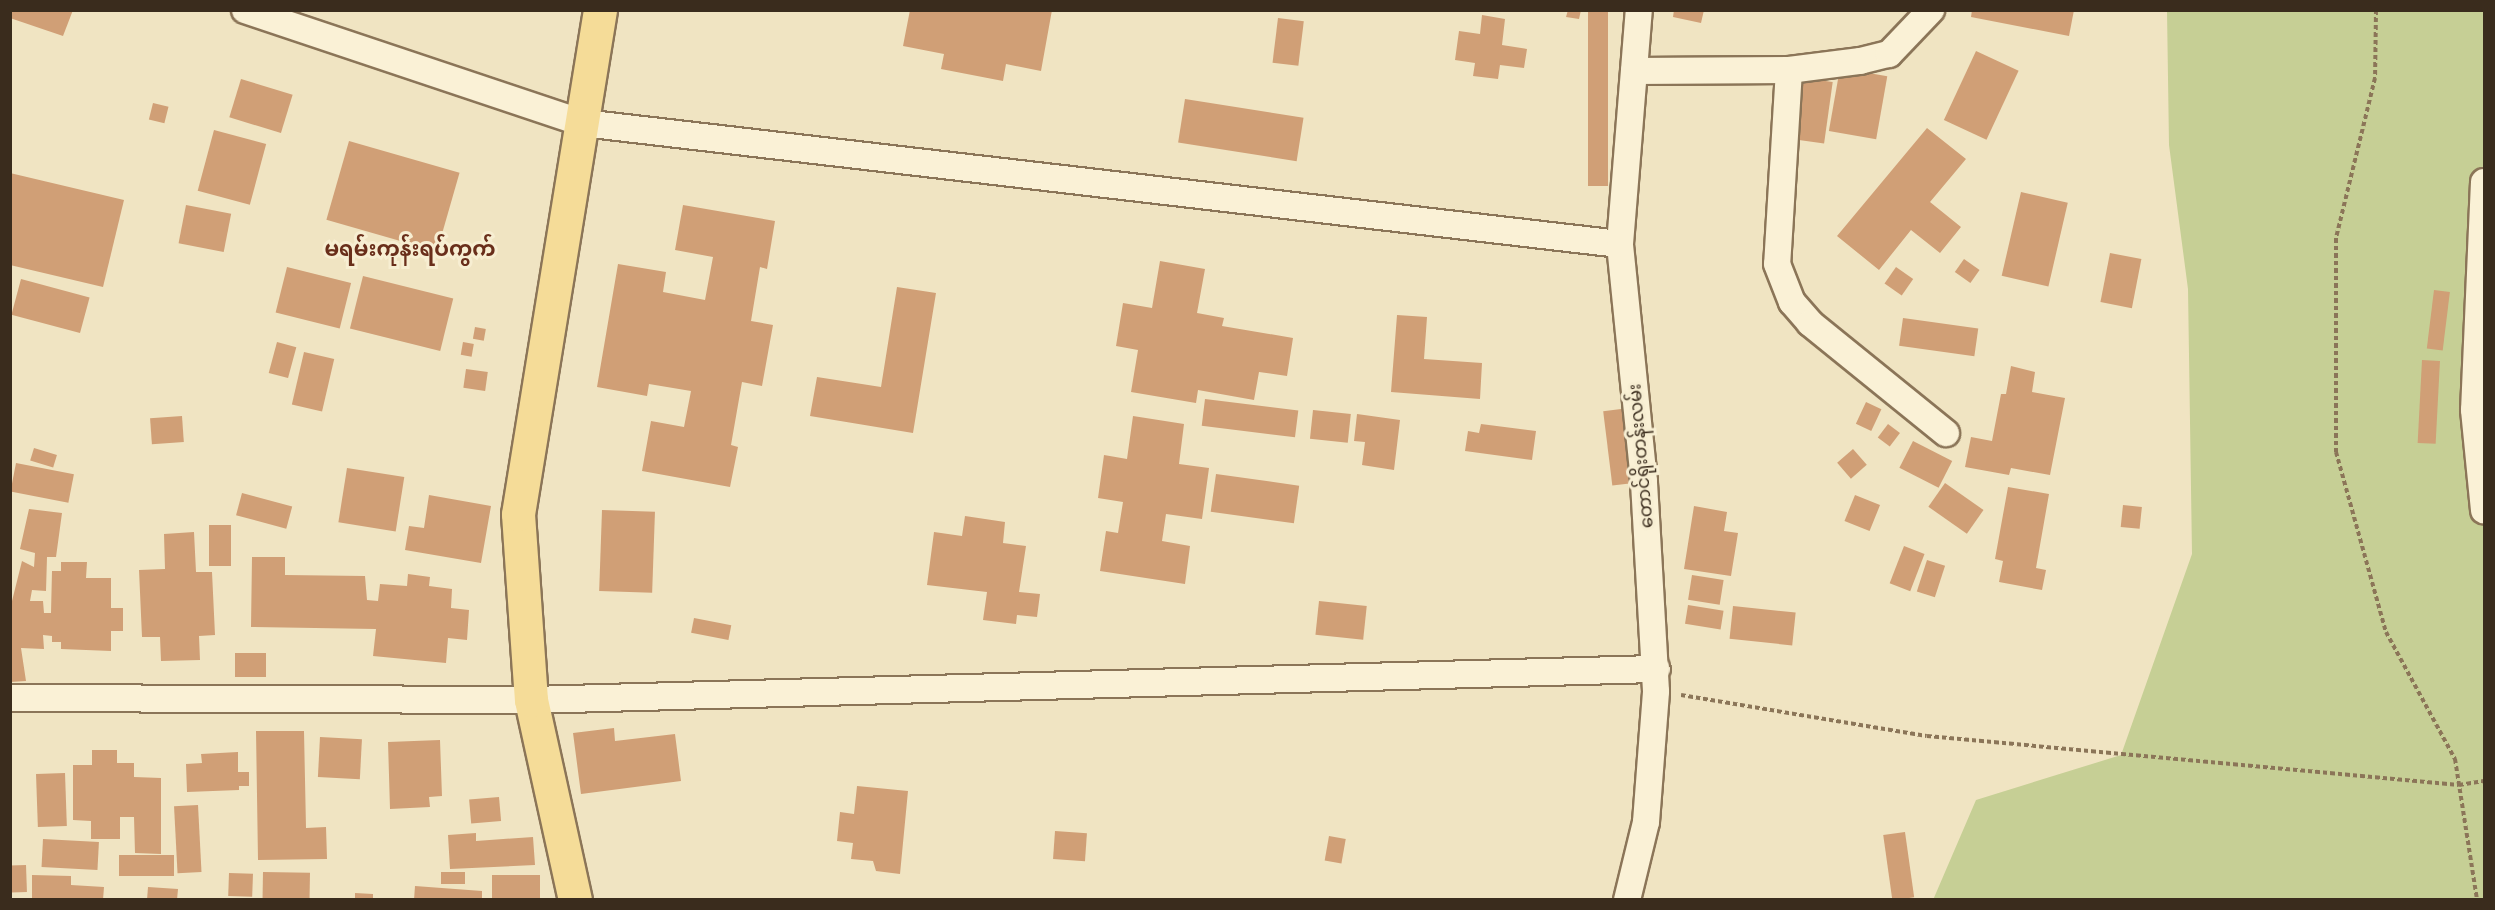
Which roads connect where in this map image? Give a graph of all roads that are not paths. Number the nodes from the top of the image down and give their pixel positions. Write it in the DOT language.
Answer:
graph roads {
  1 [pos="245,10"];
  2 [pos="600,10"];
  3 [pos="1639,10"];
  4 [pos="1931,10"];
  5 [pos="1789,70"];
  6 [pos="1634,71"];
  7 [pos="583,123"];
  8 [pos="2484,182"];
  9 [pos="1620,244"];
  10 [pos="1946,433"];
  11 [pos="2484,511"];
  12 [pos="1657,680"];
  13 [pos="10,698"];
  14 [pos="531,700"];
  15 [pos="575,900"];
  16 [pos="1627,900"];
  1 -- 7 [label="street"];
  2 -- 7 [label="main road"];
  3 -- 6 [label="street, တောင်ရိုးတန်းလမ်း"];
  4 -- 5 [label="street"];
  5 -- 6 [label="street"];
  5 -- 10 [label="street"];
  6 -- 9 [label="street, တောင်ရိုးတန်းလမ်း"];
  7 -- 9 [label="street"];
  7 -- 14 [label="main road"];
  8 -- 11 [label="street"];
  9 -- 12 [label="street, တောင်ရိုးတန်းလမ်း"];
  12 -- 14 [label="street"];
  12 -- 16 [label="street, တောင်ရိုးတန်းလမ်း"];
  13 -- 14 [label="street"];
  14 -- 15 [label="main road"];
}
